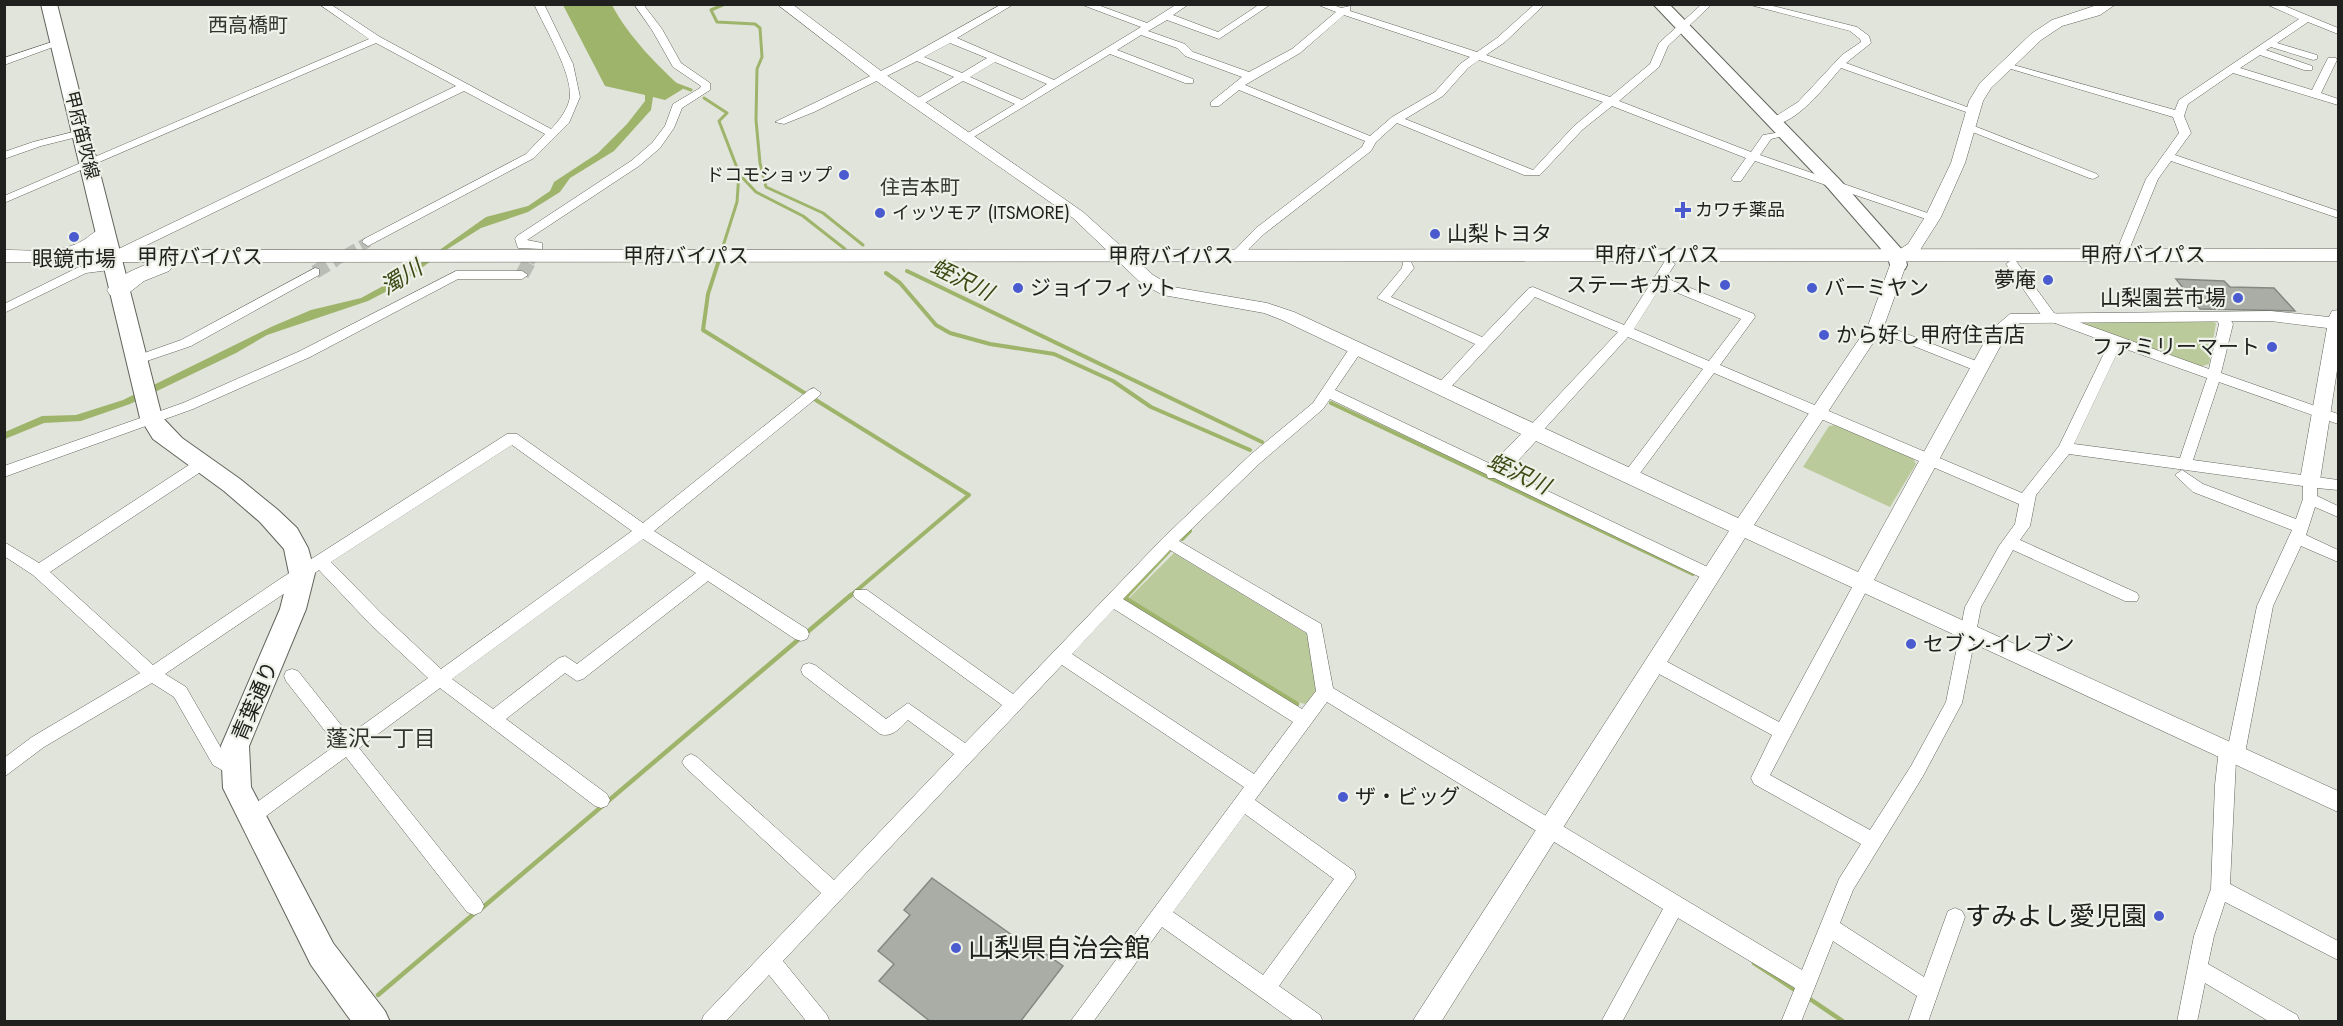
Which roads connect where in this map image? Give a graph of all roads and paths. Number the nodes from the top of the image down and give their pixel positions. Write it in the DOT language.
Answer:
graph roads {
  1 [pos="323,4"];
  2 [pos="539,4"];
  3 [pos="638,4"];
  4 [pos="1010,4"];
  5 [pos="1084,4"];
  6 [pos="1185,4"];
  7 [pos="1267,4"];
  8 [pos="1320,4"];
  9 [pos="1352,4"];
  10 [pos="1541,4"];
  11 [pos="1660,4"];
  12 [pos="1708,4"];
  13 [pos="1751,4"];
  14 [pos="2110,4"];
  15 [pos="2270,4"];
  16 [pos="50,5"];
  17 [pos="794,7"];
  18 [pos="1343,12"];
  19 [pos="1166,16"];
  20 [pos="2306,19"];
  21 [pos="1681,26"];
  22 [pos="1143,29"];
  23 [pos="2338,31"];
  24 [pos="375,39"];
  25 [pos="951,39"];
  26 [pos="59,43"];
  27 [pos="2270,44"];
  28 [pos="1108,51"];
  29 [pos="2258,51"];
  30 [pos="1160,55"];
  31 [pos="917,57"];
  32 [pos="1476,57"];
  33 [pos="2313,57"];
  34 [pos="995,58"];
  35 [pos="2332,60"];
  36 [pos="4,62"];
  37 [pos="1840,64"];
  38 [pos="1145,65"];
  39 [pos="2006,66"];
  40 [pos="2308,68"];
  41 [pos="2232,69"];
  42 [pos="1250,76"];
  43 [pos="880,77"];
  44 [pos="963,77"];
  45 [pos="1189,81"];
  46 [pos="1055,84"];
  47 [pos="465,86"];
  48 [pos="1238,86"];
  49 [pos="2315,94"];
  50 [pos="1609,102"];
  51 [pos="2338,102"];
  52 [pos="917,103"];
  53 [pos="1023,104"];
  54 [pos="1215,104"];
  55 [pos="1973,111"];
  56 [pos="2179,115"];
  57 [pos="1396,119"];
  58 [pos="780,122"];
  59 [pos="1969,127"];
  60 [pos="1779,128"];
  61 [pos="81,133"];
  62 [pos="553,134"];
  63 [pos="967,138"];
  64 [pos="1371,140"];
  65 [pos="4,156"];
  66 [pos="2168,156"];
  67 [pos="1753,157"];
  68 [pos="90,163"];
  69 [pos="2093,176"];
  70 [pos="1737,179"];
  71 [pos="1834,184"];
  72 [pos="4,200"];
  73 [pos="2338,216"];
  74 [pos="1933,217"];
  75 [pos="104,234"];
  76 [pos="538,246"];
  77 [pos="373,249"];
  78 [pos="2129,255"];
  79 [pos="2338,255"];
  80 [pos="4,256"];
  81 [pos="62,256"];
  82 [pos="1235,256"];
  83 [pos="1128,260"];
  84 [pos="1898,260"];
  85 [pos="112,261"];
  86 [pos="477,261"];
  87 [pos="2012,264"];
  88 [pos="1407,265"];
  89 [pos="2338,265"];
  90 [pos="4,266"];
  91 [pos="162,266"];
  92 [pos="315,272"];
  93 [pos="1665,273"];
  94 [pos="522,275"];
  95 [pos="118,291"];
  96 [pos="4,309"];
  97 [pos="2049,316"];
  98 [pos="2221,316"];
  99 [pos="2338,321"];
  100 [pos="1876,326"];
  101 [pos="1626,331"];
  102 [pos="2116,342"];
  103 [pos="1484,343"];
  104 [pos="1356,349"];
  105 [pos="138,362"];
  106 [pos="1712,367"];
  107 [pos="1979,367"];
  108 [pos="2334,369"];
  109 [pos="2214,376"];
  110 [pos="1442,388"];
  111 [pos="1327,392"];
  112 [pos="814,393"];
  113 [pos="2320,412"];
  114 [pos="1819,413"];
  115 [pos="150,417"];
  116 [pos="2338,418"];
  117 [pos="1533,432"];
  118 [pos="2065,448"];
  119 [pos="1929,459"];
  120 [pos="203,463"];
  121 [pos="2183,470"];
  122 [pos="4,472"];
  123 [pos="1495,473"];
  124 [pos="1630,476"];
  125 [pos="2338,485"];
  126 [pos="2310,489"];
  127 [pos="2338,492"];
  128 [pos="2027,501"];
  129 [pos="2338,512"];
  130 [pos="1742,527"];
  131 [pos="643,531"];
  132 [pos="2299,532"];
  133 [pos="1168,542"];
  134 [pos="2010,542"];
  135 [pos="4,548"];
  136 [pos="2338,556"];
  137 [pos="311,568"];
  138 [pos="39,571"];
  139 [pos="707,573"];
  140 [pos="1710,576"];
  141 [pos="1862,584"];
  142 [pos="861,594"];
  143 [pos="2131,597"];
  144 [pos="1112,600"];
  145 [pos="1970,632"];
  146 [pos="801,634"];
  147 [pos="1060,655"];
  148 [pos="1654,663"];
  149 [pos="809,670"];
  150 [pos="152,674"];
  151 [pos="292,676"];
  152 [pos="441,680"];
  153 [pos="1325,692"];
  154 [pos="1013,703"];
  155 [pos="493,719"];
  156 [pos="1305,720"];
  157 [pos="1782,732"];
  158 [pos="348,747"];
  159 [pos="2232,751"];
  160 [pos="967,754"];
  161 [pos="691,762"];
  162 [pos="4,769"];
  163 [pos="234,769"];
  164 [pos="1257,786"];
  165 [pos="601,800"];
  166 [pos="2338,802"];
  167 [pos="1245,803"];
  168 [pos="252,816"];
  169 [pos="1549,827"];
  170 [pos="1873,841"];
  171 [pos="2220,889"];
  172 [pos="834,892"];
  173 [pos="474,906"];
  174 [pos="1675,906"];
  175 [pos="1161,915"];
  176 [pos="1955,917"];
  177 [pos="1829,927"];
  178 [pos="2338,951"];
  179 [pos="770,959"];
  180 [pos="2198,968"];
  181 [pos="1265,989"];
  182 [pos="1803,990"];
  183 [pos="1928,991"];
  184 [pos="374,1022"];
  185 [pos="711,1022"];
  186 [pos="820,1022"];
  187 [pos="1080,1022"];
  188 [pos="1313,1022"];
  189 [pos="1425,1022"];
  190 [pos="1611,1022"];
  191 [pos="1791,1022"];
  192 [pos="1918,1022"];
  193 [pos="2187,1022"];
  194 [pos="2290,1022"];
  1 -- 24 [label="street"];
  2 -- 62 [label="street"];
  3 -- 76 [label="street"];
  4 -- 25 [label="street"];
  5 -- 22 [label="street"];
  6 -- 19 [label="street"];
  7 -- 19 [label="street"];
  8 -- 18 [label="street"];
  9 -- 18 [label="street"];
  10 -- 32 [label="street"];
  11 -- 21 [label="main road"];
  12 -- 21 [label="street"];
  13 -- 37 [label="street"];
  14 -- 39 [label="street"];
  15 -- 20 [label="street"];
  16 -- 26 [label="main road, 甲府笛吹線"];
  17 -- 43 [label="street"];
  18 -- 32 [label="street"];
  18 -- 42 [label="street"];
  19 -- 22 [label="street"];
  20 -- 23 [label="street"];
  20 -- 27 [label="street"];
  21 -- 50 [label="street"];
  21 -- 60 [label="main road"];
  22 -- 28 [label="street"];
  22 -- 42 [label="street"];
  24 -- 47 [label="street"];
  24 -- 68 [label="street"];
  25 -- 31 [label="street"];
  25 -- 34 [label="street"];
  26 -- 36 [label="street"];
  26 -- 61 [label="main road, 甲府笛吹線"];
  27 -- 29 [label="street"];
  27 -- 33 [label="street"];
  28 -- 38 [label="street"];
  28 -- 46 [label="street"];
  29 -- 40 [label="street"];
  29 -- 41 [label="street"];
  30 -- 38 [label="street"];
  31 -- 43 [label="street"];
  31 -- 44 [label="street"];
  32 -- 50 [label="street"];
  32 -- 57 [label="street"];
  34 -- 44 [label="street"];
  34 -- 46 [label="street"];
  35 -- 49 [label="street"];
  37 -- 55 [label="street"];
  37 -- 60 [label="street"];
  38 -- 45 [label="street"];
  39 -- 55 [label="street"];
  39 -- 56 [label="street"];
  41 -- 49 [label="street"];
  41 -- 56 [label="street"];
  42 -- 48 [label="street"];
  43 -- 52 [label="street"];
  43 -- 58 [label="street"];
  44 -- 52 [label="street"];
  44 -- 53 [label="street"];
  46 -- 53 [label="street"];
  47 -- 62 [label="street"];
  47 -- 85 [label="street"];
  48 -- 54 [label="street"];
  48 -- 64 [label="street"];
  49 -- 51 [label="street"];
  50 -- 57 [label="street"];
  50 -- 67 [label="street"];
  52 -- 63 [label="street"];
  53 -- 63 [label="street"];
  55 -- 59 [label="street"];
  56 -- 66 [label="street"];
  57 -- 64 [label="street"];
  59 -- 69 [label="street"];
  59 -- 74 [label="street"];
  60 -- 67 [label="street"];
  60 -- 71 [label="main road"];
  61 -- 65 [label="street"];
  61 -- 68 [label="main road, 甲府笛吹線"];
  62 -- 77 [label="street"];
  63 -- 83 [label="street"];
  64 -- 82 [label="street"];
  66 -- 73 [label="street"];
  66 -- 78 [label="street"];
  67 -- 70 [label="street"];
  67 -- 71 [label="street"];
  68 -- 72 [label="street"];
  68 -- 75 [label="main road, 甲府笛吹線"];
  71 -- 74 [label="street"];
  71 -- 84 [label="main road"];
  74 -- 84 [label="street"];
  75 -- 81 [label="highway"];
  75 -- 85 [label="main road, 甲府笛吹線"];
  77 -- 85 [label="highway, 甲府バイパス"];
  77 -- 86 [label="highway, 甲府バイパス"];
  78 -- 79 [label="highway, 甲府バイパス"];
  78 -- 84 [label="highway, 甲府バイパス"];
  80 -- 81 [label="highway, 甲府バイパス"];
  81 -- 85 [label="highway, 甲府バイパス"];
  82 -- 83 [label="highway, 甲府バイパス"];
  82 -- 84 [label="highway, 甲府バイパス"];
  83 -- 86 [label="highway, 甲府バイパス"];
  83 -- 88 [label="highway, 甲府バイパス"];
  83 -- 104 [label="street"];
  84 -- 87 [label="highway, 甲府バイパス"];
  84 -- 93 [label="highway, 甲府バイパス"];
  84 -- 100 [label="street"];
  85 -- 90 [label="highway, 甲府バイパス"];
  85 -- 91 [label="highway, 甲府バイパス"];
  85 -- 95 [label="main road, 甲府笛吹線"];
  85 -- 96 [label="street"];
  86 -- 91 [label="highway, 甲府バイパス"];
  87 -- 89 [label="highway, 甲府バイパス"];
  87 -- 97 [label="street"];
  88 -- 93 [label="highway, 甲府バイパス"];
  88 -- 103 [label="street"];
  91 -- 95 [label="highway"];
  92 -- 105 [label="street"];
  93 -- 101 [label="street"];
  93 -- 106 [label="street"];
  94 -- 115 [label="street"];
  95 -- 105 [label="main road, 甲府笛吹線"];
  97 -- 98 [label="street"];
  97 -- 102 [label="street"];
  97 -- 107 [label="street"];
  98 -- 99 [label="street"];
  98 -- 109 [label="street"];
  99 -- 108 [label="street"];
  100 -- 107 [label="street"];
  100 -- 114 [label="street"];
  101 -- 103 [label="street"];
  101 -- 106 [label="street"];
  101 -- 117 [label="street"];
  102 -- 109 [label="street"];
  102 -- 118 [label="street"];
  103 -- 110 [label="street"];
  104 -- 110 [label="street"];
  104 -- 111 [label="street"];
  105 -- 115 [label="main road, 甲府笛吹線"];
  106 -- 114 [label="street"];
  106 -- 124 [label="street"];
  107 -- 119 [label="street"];
  108 -- 113 [label="street"];
  109 -- 113 [label="street"];
  109 -- 121 [label="street"];
  110 -- 117 [label="street"];
  111 -- 123 [label="street"];
  111 -- 133 [label="street"];
  112 -- 131 [label="street"];
  113 -- 116 [label="street"];
  113 -- 126 [label="street"];
  114 -- 119 [label="street"];
  114 -- 130 [label="street"];
  115 -- 120 [label="main road"];
  115 -- 122 [label="street"];
  117 -- 123 [label="street"];
  117 -- 124 [label="street"];
  118 -- 121 [label="street"];
  118 -- 128 [label="street"];
  119 -- 128 [label="street"];
  119 -- 141 [label="street"];
  120 -- 137 [label="main road"];
  120 -- 138 [label="street"];
  121 -- 126 [label="street"];
  121 -- 132 [label="street"];
  123 -- 140 [label="street"];
  124 -- 130 [label="street"];
  125 -- 126 [label="street"];
  126 -- 127 [label="street"];
  126 -- 129 [label="street"];
  126 -- 132 [label="street"];
  128 -- 134 [label="street"];
  130 -- 140 [label="street"];
  130 -- 141 [label="street"];
  131 -- 137 [label="street"];
  131 -- 139 [label="street"];
  131 -- 152 [label="street"];
  132 -- 136 [label="street"];
  132 -- 159 [label="street"];
  133 -- 144 [label="street"];
  133 -- 153 [label="street"];
  134 -- 143 [label="street"];
  134 -- 145 [label="street"];
  135 -- 138 [label="street"];
  137 -- 150 [label="street"];
  137 -- 152 [label="street"];
  137 -- 163 [label="main road, 青葉通り"];
  138 -- 150 [label="street"];
  139 -- 146 [label="street"];
  139 -- 155 [label="street"];
  140 -- 148 [label="street"];
  141 -- 145 [label="street"];
  141 -- 157 [label="street"];
  142 -- 154 [label="street"];
  144 -- 147 [label="street"];
  144 -- 156 [label="street"];
  145 -- 159 [label="street"];
  145 -- 170 [label="street"];
  147 -- 154 [label="street"];
  147 -- 164 [label="street"];
  148 -- 157 [label="street"];
  148 -- 169 [label="street"];
  149 -- 160 [label="street"];
  150 -- 162 [label="street"];
  150 -- 163 [label="street"];
  151 -- 158 [label="street"];
  152 -- 155 [label="street"];
  152 -- 158 [label="street"];
  153 -- 156 [label="street"];
  153 -- 169 [label="street"];
  154 -- 160 [label="street"];
  155 -- 165 [label="street"];
  156 -- 164 [label="street"];
  157 -- 170 [label="street"];
  158 -- 168 [label="street"];
  158 -- 173 [label="street"];
  159 -- 166 [label="street"];
  159 -- 171 [label="street"];
  160 -- 172 [label="street"];
  161 -- 172 [label="street"];
  163 -- 168 [label="main road, 青葉通り"];
  164 -- 167 [label="street"];
  167 -- 175 [label="street"];
  167 -- 181 [label="street"];
  168 -- 184 [label="main road, 青葉通り"];
  169 -- 174 [label="street"];
  169 -- 189 [label="street"];
  170 -- 177 [label="street"];
  171 -- 178 [label="street"];
  171 -- 180 [label="street"];
  172 -- 179 [label="street"];
  174 -- 182 [label="street"];
  174 -- 190 [label="street"];
  175 -- 181 [label="street"];
  175 -- 187 [label="street"];
  176 -- 183 [label="street"];
  177 -- 182 [label="street"];
  177 -- 183 [label="street"];
  179 -- 185 [label="street"];
  179 -- 186 [label="street"];
  180 -- 193 [label="street"];
  180 -- 194 [label="street"];
  181 -- 188 [label="street"];
  182 -- 191 [label="street"];
  183 -- 192 [label="street"];
}
